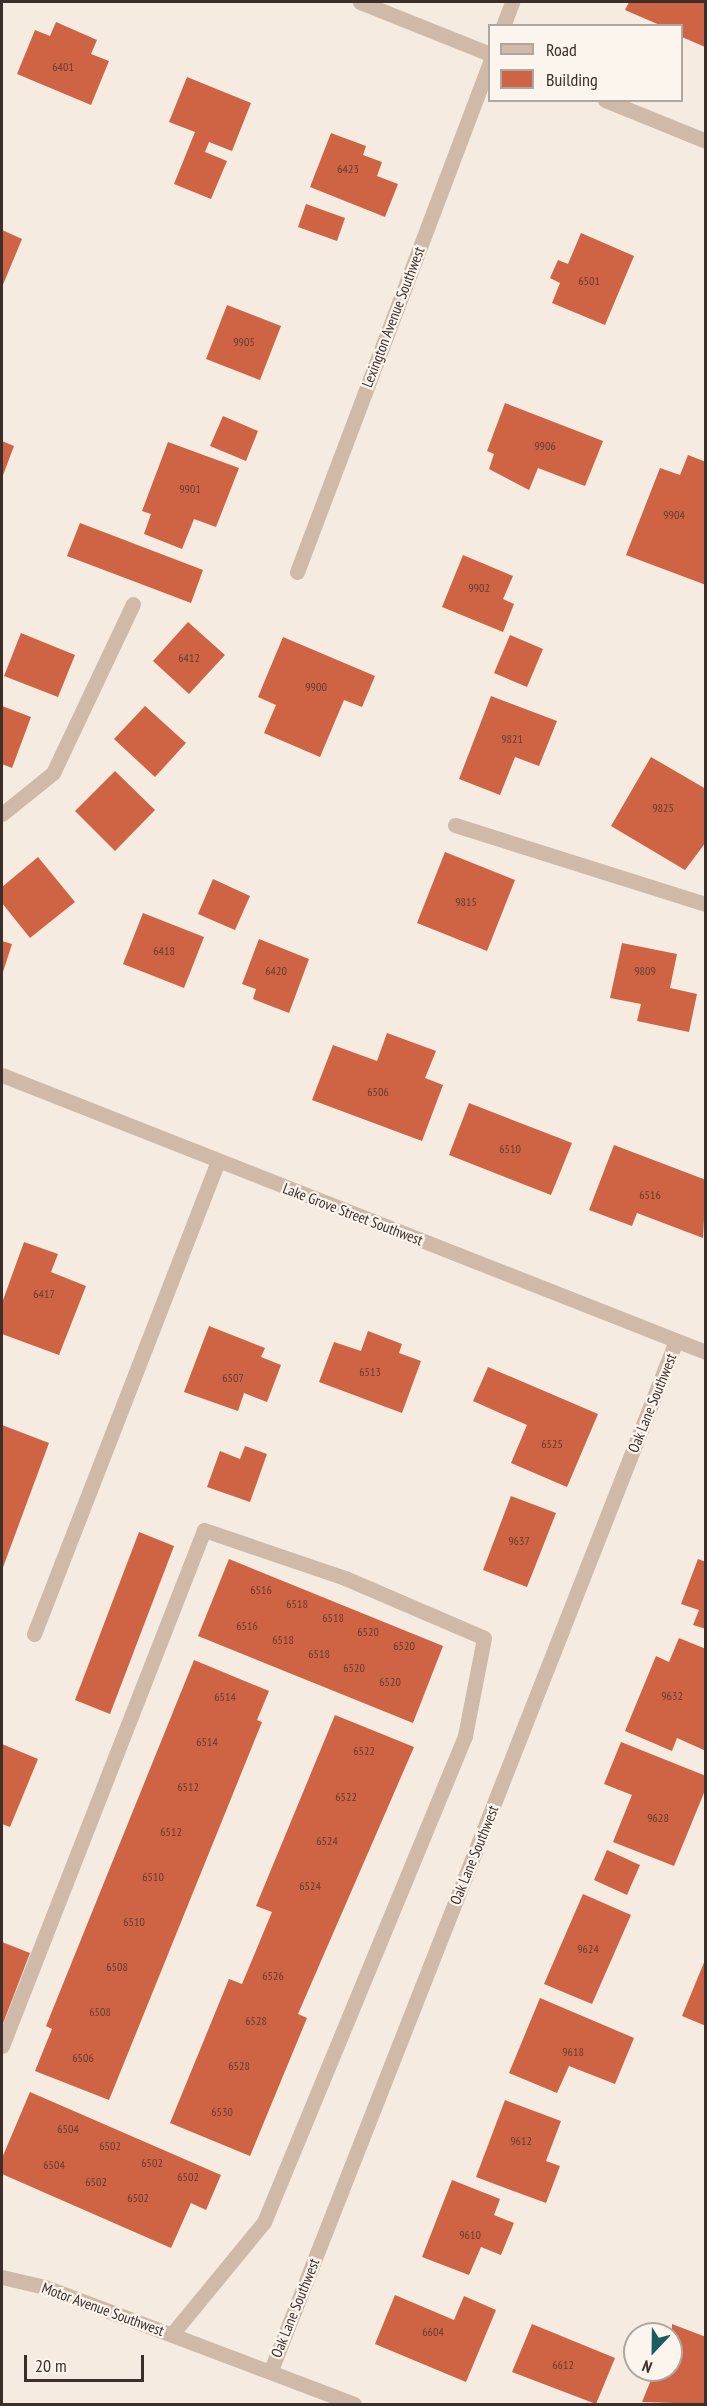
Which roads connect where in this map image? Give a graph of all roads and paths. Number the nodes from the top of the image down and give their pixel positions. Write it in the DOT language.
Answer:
graph roads {
  1 [pos="360,2"];
  2 [pos="512,2"];
  3 [pos="504,24"];
  4 [pos="488,54"];
  5 [pos="488,65"];
  6 [pos="610,102"];
  7 [pos="705,141"];
  8 [pos="297,572"];
  9 [pos="133,604"];
  10 [pos="2,814"];
  11 [pos="455,825"];
  12 [pos="705,904"];
  13 [pos="2,1075"];
  14 [pos="218,1161"];
  15 [pos="676,1341"];
  16 [pos="705,1352"];
  17 [pos="34,1634"];
  18 [pos="2,2046"];
  19 [pos="2,2277"];
  20 [pos="172,2334"];
  21 [pos="271,2370"];
  22 [pos="354,2404"];
  1 -- 4 [label="street"];
  2 -- 3 [label="street"];
  5 -- 8 [label="street, Lexington Avenue Southwest"];
  6 -- 7 [label="street"];
  9 -- 10 [label="street"];
  11 -- 12 [label="street"];
  13 -- 14 [label="street, Lake Grove Street Southwest"];
  14 -- 15 [label="street, Lake Grove Street Southwest"];
  14 -- 17 [label="street"];
  15 -- 16 [label="street, Lake Grove Street Southwest"];
  15 -- 21 [label="street, Oak Lane Southwest"];
  18 -- 20 [label="street"];
  19 -- 20 [label="street, Motor Avenue Southwest"];
  20 -- 21 [label="street, Motor Avenue Southwest"];
  21 -- 22 [label="street, Motor Avenue Southwest"];
}
